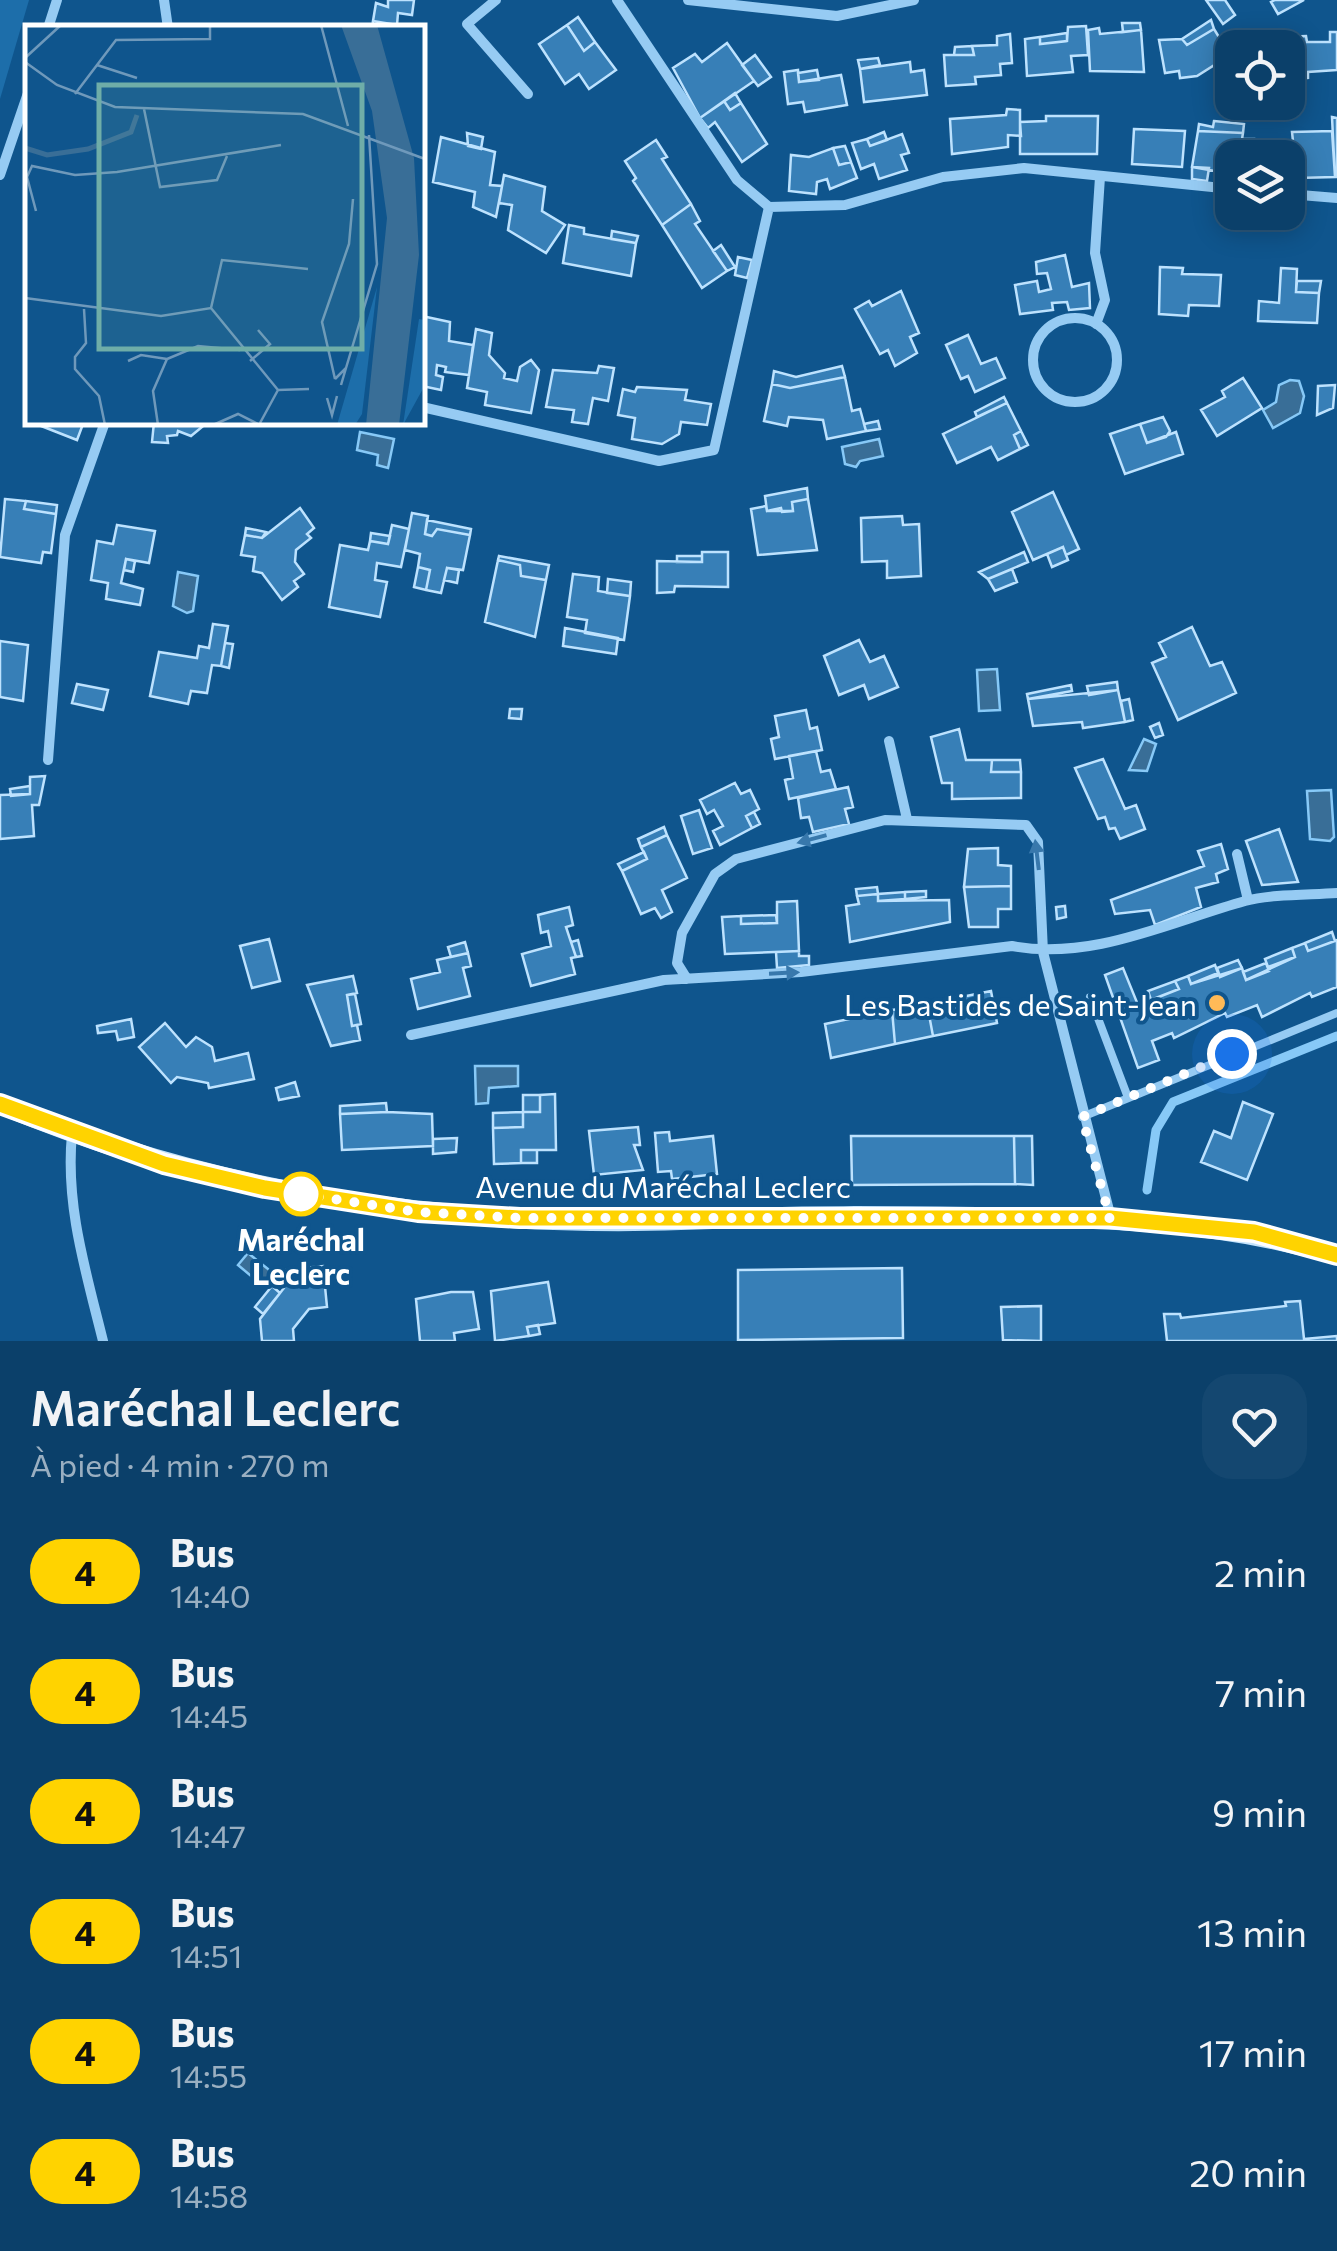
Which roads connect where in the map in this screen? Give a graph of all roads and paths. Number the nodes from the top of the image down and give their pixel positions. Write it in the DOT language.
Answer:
graph roads {
  1 [pos="57,0"];
  2 [pos="164,0"];
  3 [pos="496,0"];
  4 [pos="616,0"];
  5 [pos="688,0"];
  6 [pos="914,0"];
  7 [pos="49,25"];
  8 [pos="168,25"];
  9 [pos="528,94"];
  10 [pos="25,102"];
  11 [pos="0,175"];
  12 [pos="1100,177"];
  13 [pos="1215,187"];
  14 [pos="1305,195"];
  15 [pos="1337,198"];
  16 [pos="768,207"];
  17 [pos="1096,324"];
  18 [pos="425,408"];
  19 [pos="103,425"];
  20 [pos="889,740"];
  21 [pos="48,760"];
  22 [pos="907,819"];
  23 [pos="1237,854"];
  24 [pos="1337,893"];
  25 [pos="1248,900"];
  26 [pos="1043,952"];
  27 [pos="686,979"];
  28 [pos="1090,997"];
  29 [pos="1337,1013"];
  30 [pos="410,1035"];
  31 [pos="1127,1095"];
  32 [pos="0,1104"];
  33 [pos="1082,1117"];
  34 [pos="72,1134"];
  35 [pos="1110,1218"];
  36 [pos="1337,1255"];
  37 [pos="103,1341"];
  1 -- 7 [label="street"];
  2 -- 8 [label="street"];
  3 -- 9 [label="street"];
  4 -- 16 [label="street"];
  5 -- 6 [label="street"];
  10 -- 11 [label="street"];
  12 -- 13 [label="street"];
  12 -- 16 [label="street"];
  12 -- 17 [label="street"];
  14 -- 15 [label="street"];
  16 -- 18 [label="street"];
  17 -- 17 [label="street"];
  19 -- 21 [label="street"];
  20 -- 22 [label="street"];
  26 -- 22 [label="street, one-way"];
  22 -- 27 [label="street, one-way"];
  23 -- 25 [label="street"];
  24 -- 25 [label="street"];
  25 -- 26 [label="street"];
  27 -- 26 [label="street, one-way"];
  26 -- 33 [label="street"];
  27 -- 30 [label="street"];
  28 -- 31 [label="lane"];
  29 -- 31 [label="lane"];
  31 -- 33 [label="lane"];
  32 -- 34 [label="street, Avenue du Maréchal Leclerc"];
  33 -- 35 [label="street"];
  34 -- 35 [label="street, Avenue du Maréchal Leclerc"];
  34 -- 37 [label="street"];
  35 -- 36 [label="street, Avenue du Maréchal Leclerc"];
}
